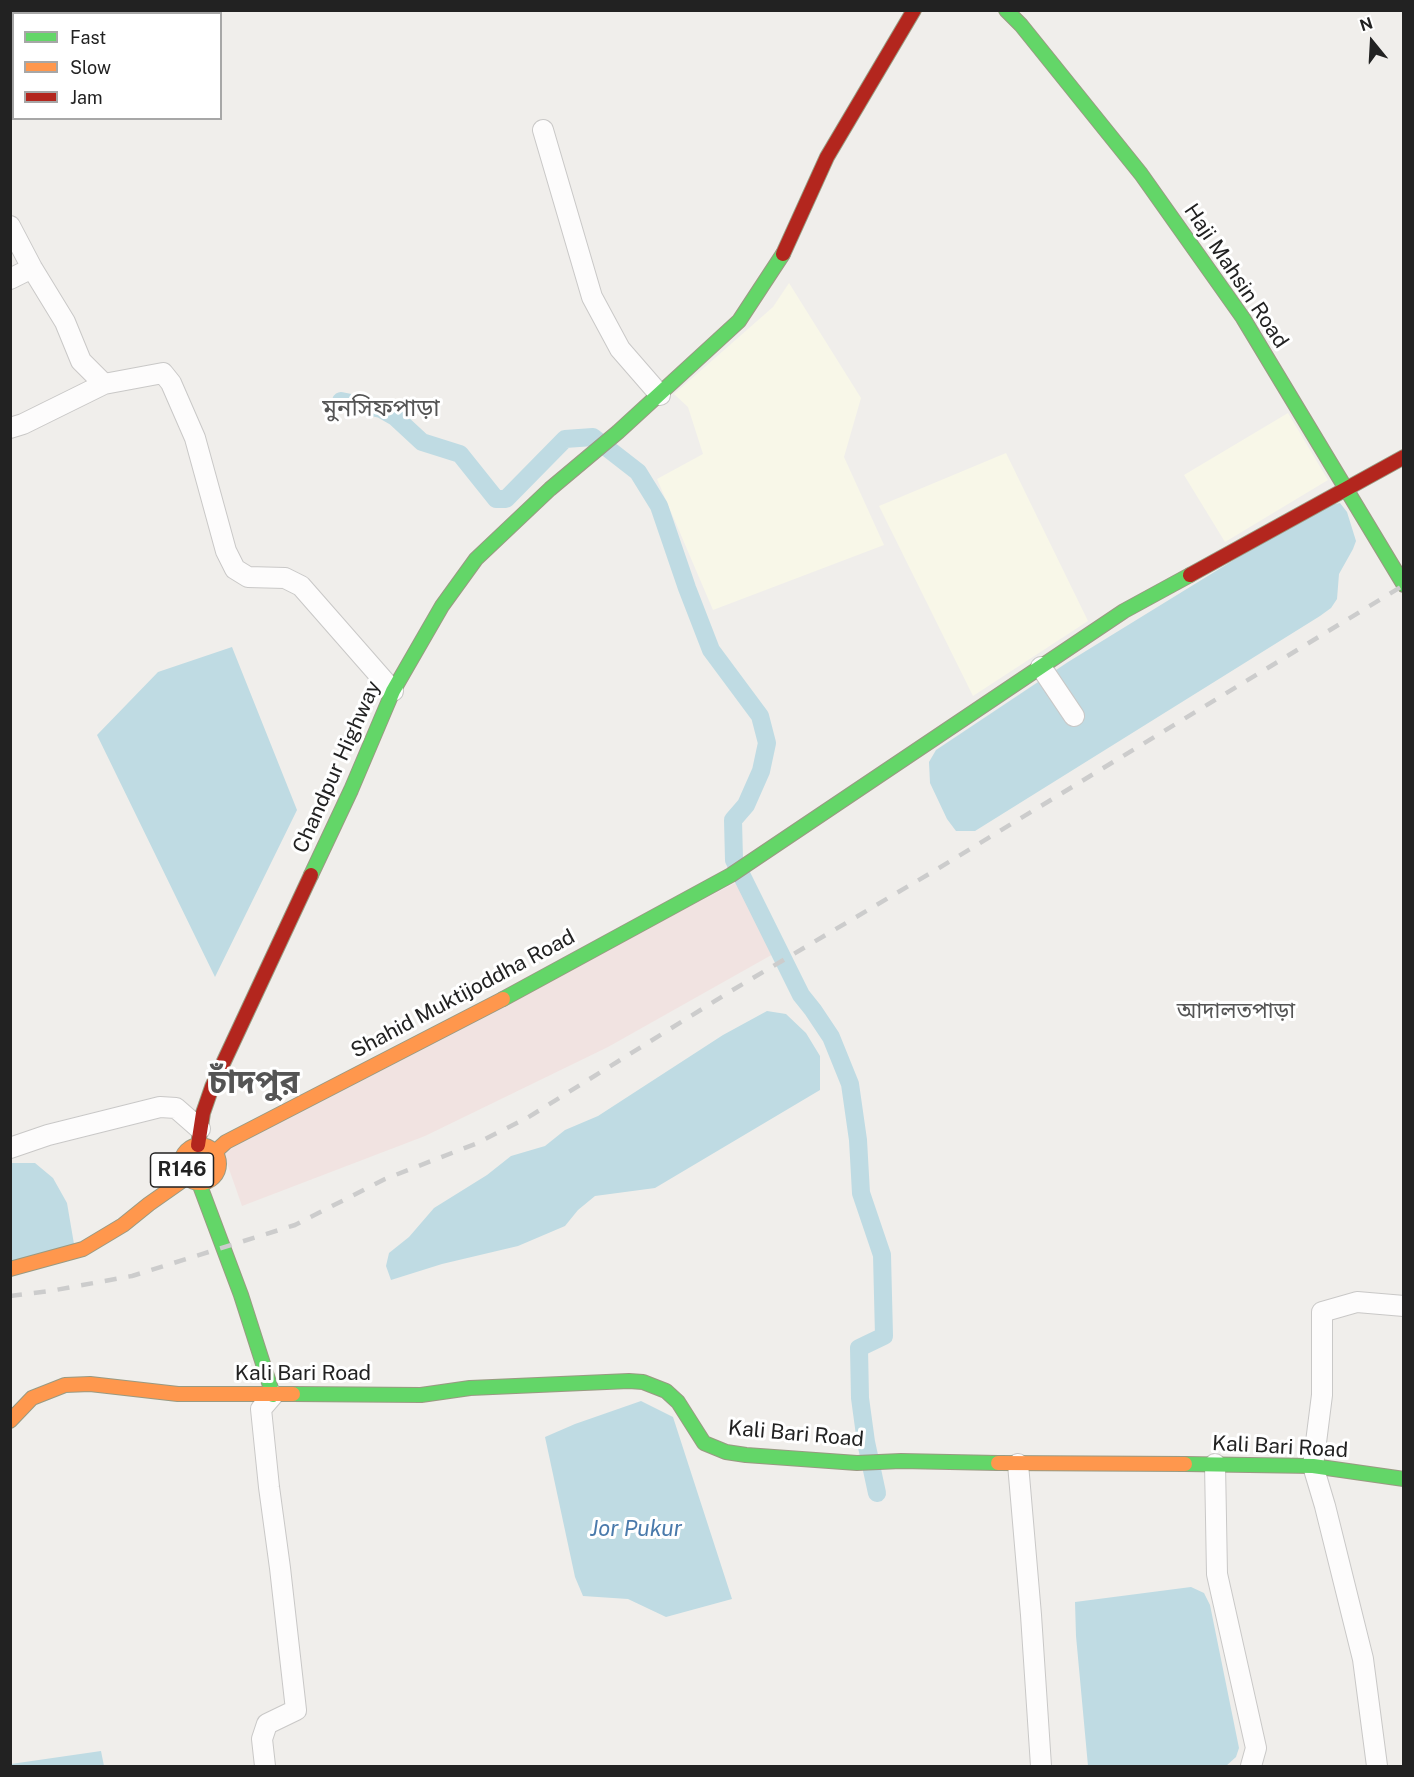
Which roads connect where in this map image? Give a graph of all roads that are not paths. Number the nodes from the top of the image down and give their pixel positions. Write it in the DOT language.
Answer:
graph roads {
  1 [pos="914,10"];
  2 [pos="1006,10"];
  3 [pos="543,130"];
  4 [pos="10,226"];
  5 [pos="32,268"];
  6 [pos="10,279"];
  7 [pos="104,384"];
  8 [pos="660,395"];
  9 [pos="10,428"];
  10 [pos="1404,458"];
  11 [pos="1348,490"];
  12 [pos="1404,585"];
  13 [pos="1041,668"];
  14 [pos="393,691"];
  15 [pos="1074,716"];
  16 [pos="200,1129"];
  17 [pos="233,1138"];
  18 [pos="10,1148"];
  19 [pos="215,1152"];
  20 [pos="193,1180"];
  21 [pos="10,1269"];
  22 [pos="1404,1306"];
  23 [pos="273,1395"];
  24 [pos="10,1421"];
  25 [pos="1018,1464"];
  26 [pos="1215,1464"];
  27 [pos="1312,1466"];
  28 [pos="1404,1479"];
  29 [pos="265,1767"];
  30 [pos="1041,1767"];
  31 [pos="1251,1767"];
  32 [pos="1377,1767"];
  1 -- 8 [label="main road, Chandpur Highway"];
  2 -- 11 [label="main road, Haji Mahsin Road"];
  3 -- 8 [label="street"];
  4 -- 5 [label="street"];
  5 -- 6 [label="street"];
  5 -- 7 [label="street"];
  7 -- 9 [label="street"];
  7 -- 14 [label="street"];
  8 -- 14 [label="main road, Chandpur Highway"];
  10 -- 11 [label="main road, Shahid Muktijoddha Road"];
  11 -- 12 [label="main road, Haji Mahsin Road"];
  11 -- 13 [label="main road, Shahid Muktijoddha Road"];
  13 -- 15 [label="street"];
  13 -- 17 [label="main road, Shahid Muktijoddha Road"];
  14 -- 16 [label="main road, Chandpur Highway"];
  16 -- 17 [label="main road"];
  16 -- 18 [label="street"];
  16 -- 19 [label="main road, R146"];
  16 -- 20 [label="main road, R146"];
  17 -- 19 [label="main road, Shahid Muktijoddha Road"];
  19 -- 20 [label="main road, R146"];
  20 -- 21 [label="main road"];
  20 -- 23 [label="main road"];
  22 -- 27 [label="street"];
  23 -- 24 [label="main road, Kali Bari Road"];
  23 -- 25 [label="main road, Kali Bari Road"];
  23 -- 29 [label="street"];
  25 -- 26 [label="main road, Kali Bari Road"];
  25 -- 30 [label="street"];
  26 -- 27 [label="main road, Kali Bari Road"];
  26 -- 31 [label="street"];
  27 -- 28 [label="main road, Kali Bari Road"];
  27 -- 32 [label="street"];
}
